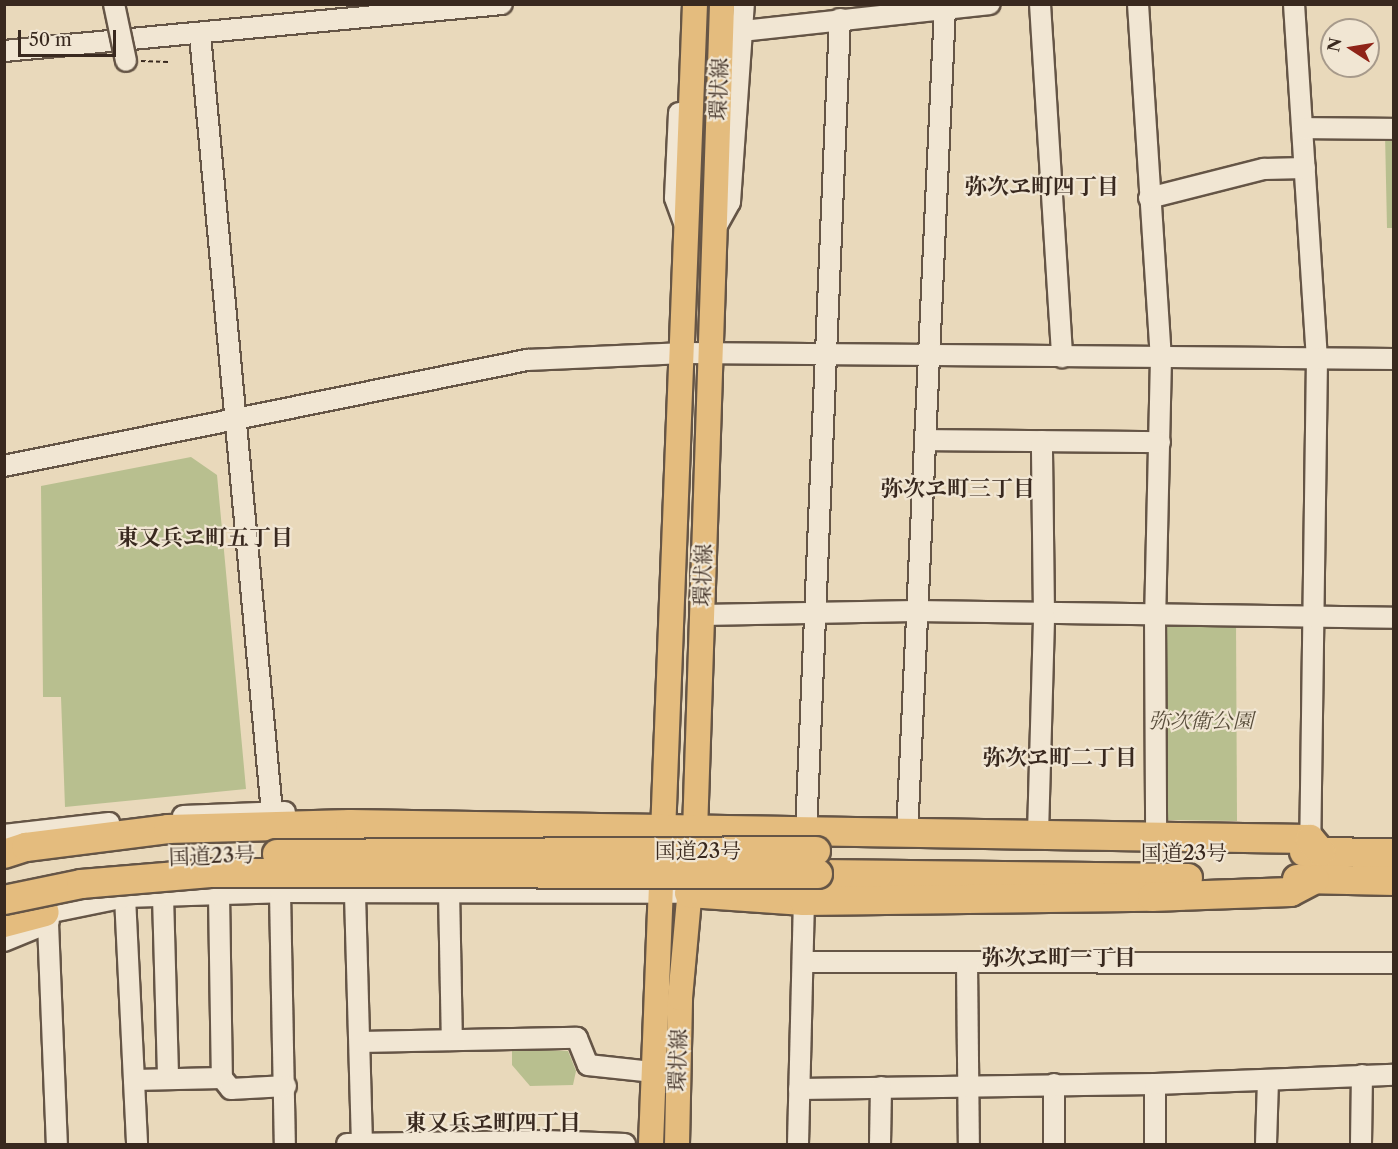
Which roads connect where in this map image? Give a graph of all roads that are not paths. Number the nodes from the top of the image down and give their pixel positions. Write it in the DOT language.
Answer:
graph roads {
  1 [pos="114,4"];
  2 [pos="502,4"];
  3 [pos="685,4"];
  4 [pos="695,4"];
  5 [pos="722,4"];
  6 [pos="744,4"];
  7 [pos="990,4"];
  8 [pos="1040,4"];
  9 [pos="1138,4"];
  10 [pos="1294,4"];
  11 [pos="945,8"];
  12 [pos="840,20"];
  13 [pos="742,31"];
  14 [pos="200,35"];
  15 [pos="4,51"];
  16 [pos="126,61"];
  17 [pos="1302,128"];
  18 [pos="1394,129"];
  19 [pos="1305,168"];
  20 [pos="1149,198"];
  21 [pos="687,231"];
  22 [pos="714,232"];
  23 [pos="685,353"];
  24 [pos="711,354"];
  25 [pos="829,355"];
  26 [pos="930,356"];
  27 [pos="1062,357"];
  28 [pos="1161,358"];
  29 [pos="1317,358"];
  30 [pos="1394,359"];
  31 [pos="237,419"];
  32 [pos="926,440"];
  33 [pos="1042,441"];
  34 [pos="1160,442"];
  35 [pos="4,466"];
  36 [pos="813,611"];
  37 [pos="915,611"];
  38 [pos="1313,614"];
  39 [pos="702,615"];
  40 [pos="1044,615"];
  41 [pos="1155,617"];
  42 [pos="1394,618"];
  43 [pos="272,812"];
  44 [pos="481,829"];
  45 [pos="666,830"];
  46 [pos="695,832"];
  47 [pos="806,833"];
  48 [pos="1038,834"];
  49 [pos="4,835"];
  50 [pos="906,835"];
  51 [pos="1394,853"];
  52 [pos="4,854"];
  53 [pos="1159,855"];
  54 [pos="1315,857"];
  55 [pos="1394,881"];
  56 [pos="4,882"];
  57 [pos="449,890"];
  58 [pos="280,892"];
  59 [pos="676,892"];
  60 [pos="219,894"];
  61 [pos="355,894"];
  62 [pos="163,896"];
  63 [pos="124,897"];
  64 [pos="4,900"];
  65 [pos="804,901"];
  66 [pos="4,909"];
  67 [pos="48,916"];
  68 [pos="4,923"];
  69 [pos="4,941"];
  70 [pos="803,962"];
  71 [pos="968,963"];
  72 [pos="1394,963"];
  73 [pos="452,1040"];
  74 [pos="360,1042"];
  75 [pos="652,1072"];
  76 [pos="1362,1075"];
  77 [pos="1394,1075"];
  78 [pos="222,1078"];
  79 [pos="168,1079"];
  80 [pos="134,1080"];
  81 [pos="1268,1080"];
  82 [pos="969,1084"];
  83 [pos="1054,1084"];
  84 [pos="1155,1084"];
  85 [pos="286,1086"];
  86 [pos="881,1087"];
  87 [pos="799,1089"];
  88 [pos="485,1143"];
  89 [pos="546,1143"];
  90 [pos="57,1144"];
  91 [pos="137,1144"];
  92 [pos="285,1144"];
  93 [pos="357,1144"];
  94 [pos="427,1144"];
  95 [pos="625,1144"];
  96 [pos="651,1144"];
  97 [pos="677,1144"];
  98 [pos="798,1144"];
  99 [pos="880,1144"];
  100 [pos="969,1144"];
  101 [pos="1054,1144"];
  102 [pos="1155,1144"];
  103 [pos="1266,1144"];
  104 [pos="1361,1144"];
  1 -- 16 [label="street, bridge"];
  2 -- 14 [label="street"];
  3 -- 21 [label="street"];
  4 -- 21 [label="main road, 環状線"];
  5 -- 22 [label="main road, 環状線"];
  6 -- 13 [label="street"];
  7 -- 11 [label="street"];
  8 -- 27 [label="street"];
  9 -- 20 [label="street"];
  10 -- 17 [label="street"];
  11 -- 12 [label="street"];
  11 -- 26 [label="street"];
  12 -- 13 [label="street"];
  12 -- 25 [label="street"];
  13 -- 22 [label="street"];
  14 -- 15 [label="street"];
  14 -- 31 [label="street"];
  17 -- 18 [label="street"];
  17 -- 19 [label="street"];
  19 -- 20 [label="street"];
  19 -- 29 [label="street"];
  20 -- 28 [label="street"];
  21 -- 23 [label="main road, 環状線"];
  22 -- 24 [label="main road, 環状線"];
  23 -- 24 [label="street"];
  23 -- 31 [label="street"];
  23 -- 45 [label="main road, 環状線"];
  24 -- 25 [label="street"];
  24 -- 39 [label="main road, 環状線"];
  25 -- 26 [label="street"];
  25 -- 36 [label="street"];
  26 -- 27 [label="street"];
  26 -- 32 [label="street"];
  27 -- 28 [label="street"];
  28 -- 29 [label="street"];
  28 -- 34 [label="street"];
  29 -- 30 [label="street"];
  29 -- 38 [label="street"];
  31 -- 35 [label="street"];
  31 -- 43 [label="street"];
  32 -- 33 [label="street"];
  32 -- 37 [label="street"];
  33 -- 34 [label="street"];
  33 -- 40 [label="street"];
  34 -- 41 [label="street"];
  36 -- 37 [label="street"];
  36 -- 39 [label="street"];
  36 -- 47 [label="street"];
  37 -- 40 [label="street"];
  37 -- 50 [label="street"];
  38 -- 41 [label="street"];
  38 -- 42 [label="street"];
  38 -- 54 [label="street"];
  39 -- 46 [label="main road, 環状線"];
  40 -- 41 [label="street"];
  40 -- 48 [label="street"];
  41 -- 53 [label="street"];
  43 -- 44 [label="street"];
  43 -- 49 [label="street"];
  44 -- 45 [label="highway"];
  44 -- 52 [label="highway"];
  45 -- 46 [label="highway"];
  45 -- 59 [label="main road, 環状線"];
  46 -- 47 [label="highway"];
  46 -- 59 [label="main road, 環状線"];
  47 -- 50 [label="highway"];
  48 -- 50 [label="highway"];
  48 -- 53 [label="highway"];
  51 -- 54 [label="highway, 国道23号"];
  53 -- 54 [label="highway, 国道23号"];
  53 -- 56 [label="highway, 国道23号, bridge"];
  53 -- 64 [label="highway, 国道23号, bridge"];
  54 -- 55 [label="highway, 国道23号"];
  54 -- 65 [label="highway"];
  57 -- 59 [label="street"];
  57 -- 61 [label="street"];
  57 -- 73 [label="street"];
  58 -- 60 [label="street"];
  58 -- 61 [label="street"];
  58 -- 85 [label="street"];
  59 -- 65 [label="highway"];
  59 -- 75 [label="main road, 環状線"];
  59 -- 97 [label="main road, 環状線"];
  60 -- 62 [label="street"];
  60 -- 78 [label="street"];
  61 -- 74 [label="street"];
  62 -- 63 [label="street"];
  62 -- 79 [label="street"];
  63 -- 67 [label="street"];
  63 -- 80 [label="street"];
  65 -- 70 [label="street"];
  66 -- 67 [label="street"];
  67 -- 68 [label="highway"];
  67 -- 69 [label="street"];
  67 -- 90 [label="street"];
  70 -- 71 [label="street"];
  70 -- 87 [label="street"];
  71 -- 72 [label="street"];
  71 -- 82 [label="street"];
  73 -- 74 [label="street"];
  73 -- 75 [label="street"];
  74 -- 93 [label="street"];
  75 -- 96 [label="main road, 環状線"];
  76 -- 77 [label="street"];
  76 -- 81 [label="street"];
  76 -- 104 [label="street"];
  78 -- 79 [label="street"];
  78 -- 85 [label="street"];
  79 -- 80 [label="street"];
  80 -- 91 [label="street"];
  81 -- 84 [label="street"];
  81 -- 103 [label="street"];
  82 -- 83 [label="street"];
  82 -- 86 [label="street"];
  82 -- 100 [label="street"];
  83 -- 84 [label="street"];
  83 -- 101 [label="street"];
  84 -- 102 [label="street"];
  85 -- 92 [label="street"];
  86 -- 87 [label="street"];
  86 -- 99 [label="street"];
  87 -- 98 [label="street"];
  88 -- 89 [label="street"];
  88 -- 94 [label="street"];
  89 -- 95 [label="street"];
  93 -- 94 [label="street"];
}
